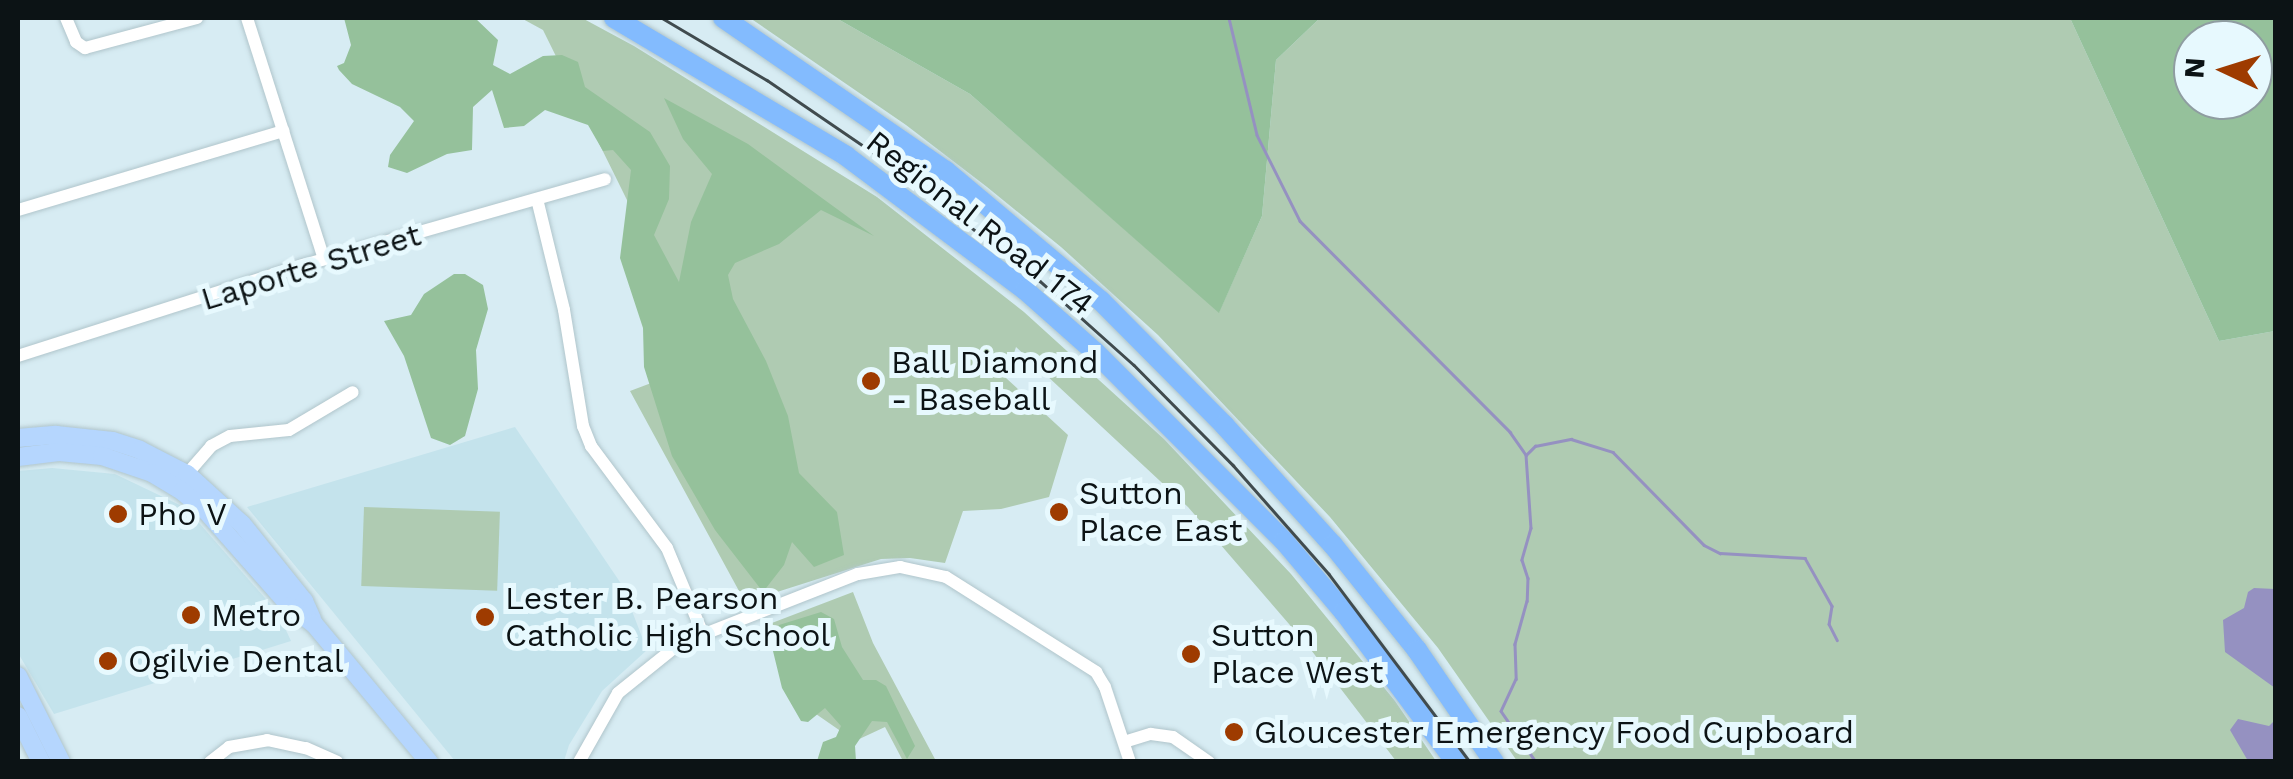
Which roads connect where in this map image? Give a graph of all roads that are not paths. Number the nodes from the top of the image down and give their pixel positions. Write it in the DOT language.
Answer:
graph roads {
  1 [pos="66,18"];
  2 [pos="196,18"];
  3 [pos="247,18"];
  4 [pos="614,18"];
  5 [pos="723,18"];
  6 [pos="283,131"];
  7 [pos="605,179"];
  8 [pos="536,200"];
  9 [pos="18,210"];
  10 [pos="324,259"];
  11 [pos="18,356"];
  12 [pos="353,392"];
  13 [pos="18,438"];
  14 [pos="18,458"];
  15 [pos="187,474"];
  16 [pos="314,624"];
  17 [pos="703,634"];
  18 [pos="18,676"];
  19 [pos="18,716"];
  20 [pos="1124,742"];
  21 [pos="41,762"];
  22 [pos="62,762"];
  23 [pos="210,762"];
  24 [pos="336,762"];
  25 [pos="429,762"];
  26 [pos="579,762"];
  27 [pos="1130,762"];
  28 [pos="1209,762"];
  29 [pos="1456,762"];
  30 [pos="1494,762"];
  1 -- 2 [label="street"];
  3 -- 6 [label="street"];
  4 -- 29 [label="highway, Regional Road 174"];
  5 -- 30 [label="highway, Regional Road 174"];
  6 -- 9 [label="street"];
  6 -- 10 [label="street"];
  7 -- 8 [label="street, Laporte Street"];
  8 -- 10 [label="street, Laporte Street"];
  8 -- 17 [label="street"];
  10 -- 11 [label="street, Laporte Street"];
  12 -- 15 [label="street"];
  13 -- 15 [label="main road"];
  14 -- 16 [label="main road"];
  15 -- 16 [label="main road"];
  16 -- 25 [label="main road"];
  17 -- 20 [label="street"];
  17 -- 26 [label="street"];
  18 -- 22 [label="main road"];
  19 -- 21 [label="main road"];
  20 -- 27 [label="street"];
  20 -- 28 [label="street"];
  23 -- 24 [label="street"];
}
